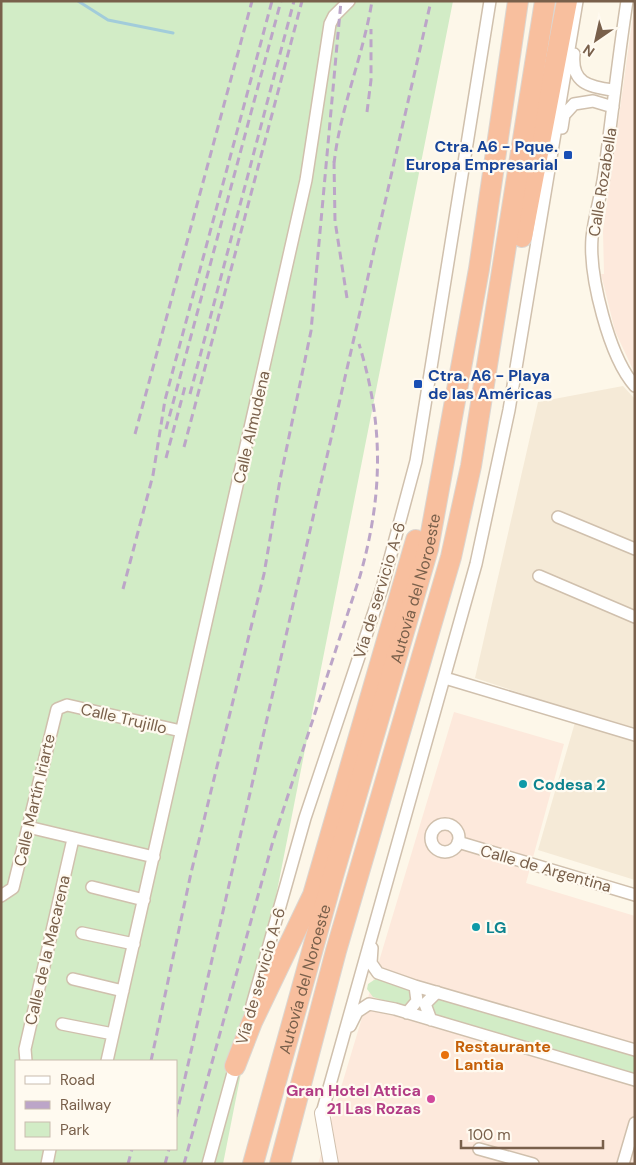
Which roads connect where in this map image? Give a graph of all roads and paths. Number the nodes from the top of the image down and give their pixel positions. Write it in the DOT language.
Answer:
graph roads {
  1 [pos="349,1"];
  2 [pos="490,1"];
  3 [pos="518,1"];
  4 [pos="545,1"];
  5 [pos="567,1"];
  6 [pos="578,1"];
  7 [pos="628,1"];
  8 [pos="613,90"];
  9 [pos="613,107"];
  10 [pos="539,227"];
  11 [pos="479,269"];
  12 [pos="635,386"];
  13 [pos="558,517"];
  14 [pos="635,550"];
  15 [pos="451,558"];
  16 [pos="539,576"];
  17 [pos="635,617"];
  18 [pos="445,678"];
  19 [pos="67,705"];
  20 [pos="181,731"];
  21 [pos="635,735"];
  22 [pos="28,828"];
  23 [pos="73,839"];
  24 [pos="458,842"];
  25 [pos="154,857"];
  26 [pos="92,887"];
  27 [pos="635,894"];
  28 [pos="1,896"];
  29 [pos="144,900"];
  30 [pos="373,926"];
  31 [pos="82,933"];
  32 [pos="134,944"];
  33 [pos="73,979"];
  34 [pos="414,986"];
  35 [pos="123,990"];
  36 [pos="437,992"];
  37 [pos="407,1013"];
  38 [pos="430,1020"];
  39 [pos="62,1024"];
  40 [pos="114,1034"];
  41 [pos="338,1050"];
  42 [pos="635,1050"];
  43 [pos="26,1060"];
  44 [pos="107,1060"];
  45 [pos="234,1066"];
  46 [pos="635,1080"];
  47 [pos="322,1113"];
  48 [pos="635,1123"];
  49 [pos="479,1149"];
  50 [pos="50,1150"];
  51 [pos="47,1164"];
  52 [pos="208,1164"];
  53 [pos="253,1164"];
  54 [pos="280,1164"];
  55 [pos="331,1164"];
  56 [pos="533,1164"];
  57 [pos="623,1164"];
  1 -- 20 [label="street, Calle Almudena"];
  2 -- 45 [label="street, Vía de servicio A-6"];
  3 -- 11 [label="highway, Autovía del Noroeste"];
  4 -- 15 [label="highway, Autovía del Noroeste"];
  5 -- 15 [label="highway"];
  6 -- 8 [label="street"];
  6 -- 10 [label="street"];
  7 -- 8 [label="street, Calle Rozabella"];
  8 -- 9 [label="street, Calle Rozabella"];
  9 -- 10 [label="street"];
  9 -- 12 [label="street, Calle Rozabella"];
  10 -- 18 [label="street"];
  11 -- 45 [label="highway"];
  11 -- 53 [label="highway, Autovía del Noroeste"];
  13 -- 14 [label="street"];
  15 -- 54 [label="highway, Autovía del Noroeste"];
  16 -- 17 [label="street"];
  18 -- 21 [label="street"];
  18 -- 30 [label="street"];
  19 -- 20 [label="street, Calle Trujillo"];
  19 -- 22 [label="street, Calle Martín Iriarte"];
  20 -- 25 [label="street, Calle Almudena"];
  22 -- 23 [label="street"];
  22 -- 28 [label="street, Calle Martín Iriarte"];
  23 -- 25 [label="street"];
  23 -- 43 [label="street, Calle de la Macarena"];
  24 -- 27 [label="street, Calle de Argentina"];
  25 -- 29 [label="street, Calle Almudena"];
  26 -- 29 [label="street"];
  29 -- 32 [label="street, Calle Almudena"];
  30 -- 34 [label="street"];
  30 -- 41 [label="street"];
  31 -- 32 [label="street"];
  32 -- 35 [label="street, Calle Almudena"];
  33 -- 35 [label="street"];
  34 -- 36 [label="street"];
  34 -- 37 [label="street"];
  35 -- 40 [label="street, Calle Almudena"];
  36 -- 38 [label="street"];
  36 -- 42 [label="street"];
  37 -- 38 [label="street"];
  37 -- 41 [label="street"];
  38 -- 46 [label="street"];
  39 -- 40 [label="street"];
  40 -- 44 [label="street, Calle Almudena"];
  41 -- 47 [label="street"];
  45 -- 52 [label="street, Vía de servicio A-6"];
  47 -- 55 [label="street"];
  48 -- 57 [label="street"];
  49 -- 56 [label="street"];
  50 -- 51 [label="street"];
}
